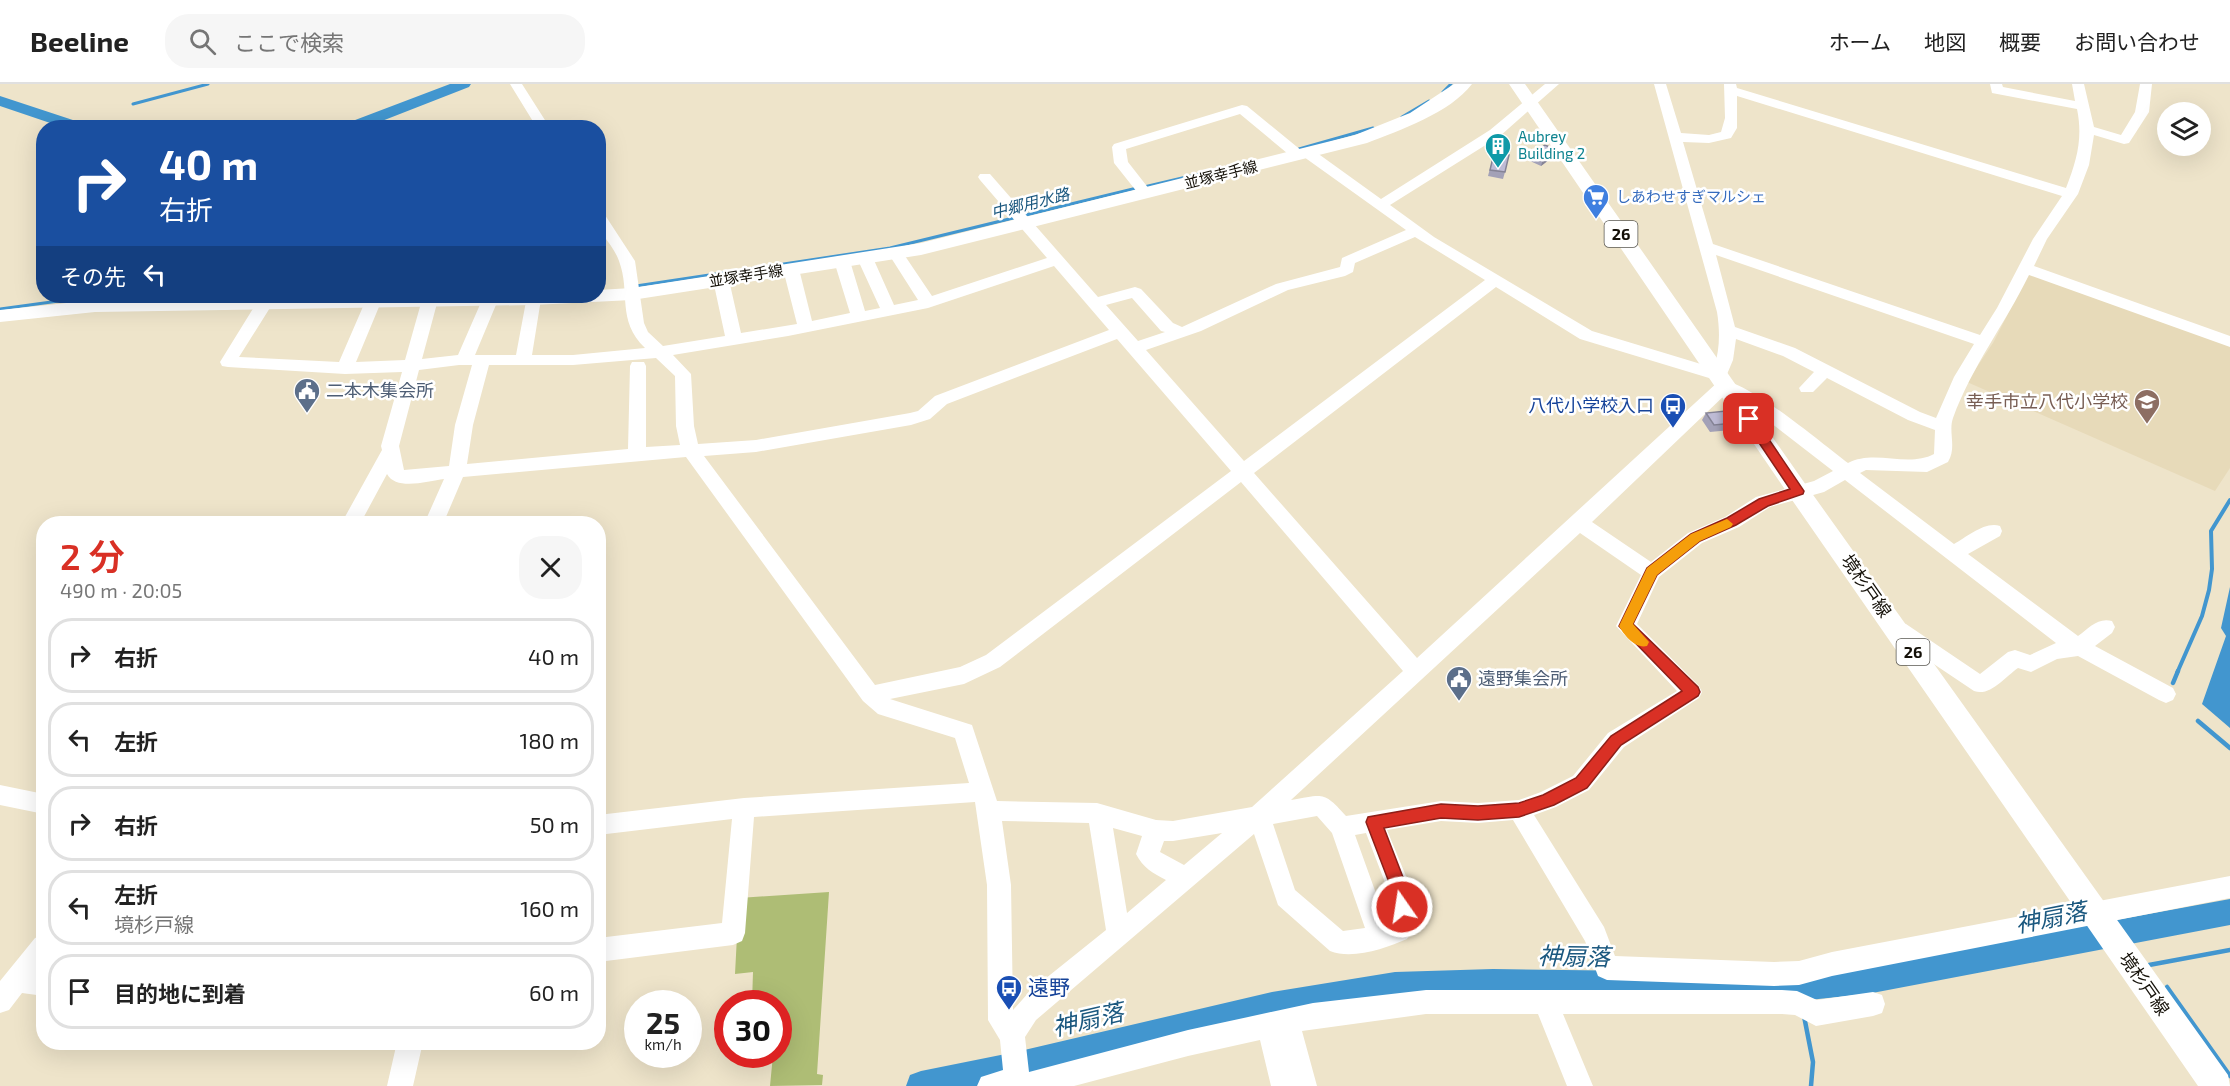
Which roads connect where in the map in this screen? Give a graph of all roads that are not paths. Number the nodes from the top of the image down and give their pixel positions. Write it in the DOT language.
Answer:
graph roads {
  1 [pos="516,84"];
  2 [pos="1464,84"];
  3 [pos="1517,84"];
  4 [pos="1553,84"];
  5 [pos="1660,84"];
  6 [pos="1996,84"];
  7 [pos="2078,84"];
  8 [pos="2146,84"];
  9 [pos="1730,87"];
  10 [pos="1531,104"];
  11 [pos="2082,106"];
  12 [pos="539,120"];
  13 [pos="2088,129"];
  14 [pos="1675,137"];
  15 [pos="1303,154"];
  16 [pos="985,177"];
  17 [pos="1146,194"];
  18 [pos="2071,194"];
  19 [pos="1381,205"];
  20 [pos="1024,225"];
  21 [pos="606,228"];
  22 [pos="1417,231"];
  23 [pos="1705,246"];
  24 [pos="896,253"];
  25 [pos="865,258"];
  26 [pos="1056,260"];
  27 [pos="842,261"];
  28 [pos="2024,268"];
  29 [pos="791,269"];
  30 [pos="721,280"];
  31 [pos="1494,281"];
  32 [pos="632,294"];
  33 [pos="606,295"];
  34 [pos="265,303"];
  35 [pos="373,303"];
  36 [pos="429,303"];
  37 [pos="489,303"];
  38 [pos="532,303"];
  39 [pos="928,303"];
  40 [pos="1094,303"];
  41 [pos="889,311"];
  42 [pos="859,317"];
  43 [pos="2,318"];
  44 [pos="806,327"];
  45 [pos="1728,330"];
  46 [pos="1119,332"];
  47 [pos="1179,332"];
  48 [pos="734,339"];
  49 [pos="1985,342"];
  50 [pos="2230,342"];
  51 [pos="1134,349"];
  52 [pos="659,352"];
  53 [pos="464,360"];
  54 [pos="482,360"];
  55 [pos="523,360"];
  56 [pos="412,364"];
  57 [pos="638,366"];
  58 [pos="345,368"];
  59 [pos="1825,370"];
  60 [pos="1722,380"];
  61 [pos="1807,388"];
  62 [pos="1944,427"];
  63 [pos="391,450"];
  64 [pos="690,450"];
  65 [pos="637,454"];
  66 [pos="457,471"];
  67 [pos="1242,472"];
  68 [pos="1848,472"];
  69 [pos="1798,491"];
  70 [pos="354,516"];
  71 [pos="437,516"];
  72 [pos="1579,523"];
  73 [pos="1993,531"];
  74 [pos="1953,553"];
  75 [pos="1652,572"];
  76 [pos="1896,627"];
  77 [pos="2105,627"];
  78 [pos="2079,646"];
  79 [pos="2053,652"];
  80 [pos="2073,666"];
  81 [pos="1417,672"];
  82 [pos="870,694"];
  83 [pos="2166,694"];
  84 [pos="0,795"];
  85 [pos="985,801"];
  86 [pos="36,802"];
  87 [pos="744,808"];
  88 [pos="1519,810"];
  89 [pos="1099,814"];
  90 [pos="1256,818"];
  91 [pos="1374,822"];
  92 [pos="1341,827"];
  93 [pos="606,828"];
  94 [pos="1156,830"];
  95 [pos="1185,879"];
  96 [pos="2230,887"];
  97 [pos="2097,916"];
  98 [pos="1119,933"];
  99 [pos="1380,938"];
  100 [pos="606,949"];
  101 [pos="36,956"];
  102 [pos="1774,974"];
  103 [pos="16,980"];
  104 [pos="36,983"];
  105 [pos="0,1001"];
  106 [pos="1545,1002"];
  107 [pos="1782,1002"];
  108 [pos="1873,1004"];
  109 [pos="1278,1024"];
  110 [pos="1012,1035"];
  111 [pos="408,1050"];
  112 [pos="1020,1084"];
  113 [pos="400,1086"];
  114 [pos="990,1086"];
  115 [pos="1284,1086"];
  116 [pos="1304,1086"];
  117 [pos="1580,1086"];
  118 [pos="2217,1086"];
  1 -- 12 [label="street"];
  2 -- 15 [label="main road, 並塚幸手線"];
  3 -- 10 [label="main road, 境杉戸線 / 26"];
  4 -- 10 [label="street"];
  5 -- 14 [label="street"];
  6 -- 11 [label="street"];
  7 -- 11 [label="street"];
  8 -- 13 [label="street"];
  9 -- 14 [label="street"];
  9 -- 18 [label="street"];
  10 -- 19 [label="street"];
  10 -- 60 [label="main road, 境杉戸線 / 26"];
  11 -- 13 [label="street"];
  13 -- 18 [label="street"];
  14 -- 23 [label="street"];
  15 -- 17 [label="main road, 並塚幸手線"];
  15 -- 17 [label="street"];
  15 -- 19 [label="street"];
  16 -- 20 [label="street"];
  17 -- 20 [label="main road, 並塚幸手線"];
  18 -- 28 [label="street"];
  19 -- 22 [label="street"];
  20 -- 24 [label="main road, 並塚幸手線"];
  20 -- 26 [label="street"];
  21 -- 32 [label="street"];
  22 -- 31 [label="street"];
  22 -- 47 [label="street"];
  23 -- 45 [label="street"];
  23 -- 49 [label="street"];
  24 -- 25 [label="main road, 並塚幸手線"];
  24 -- 39 [label="street"];
  25 -- 27 [label="main road, 並塚幸手線"];
  25 -- 41 [label="street"];
  26 -- 39 [label="street"];
  26 -- 40 [label="street"];
  27 -- 29 [label="main road, 並塚幸手線"];
  27 -- 42 [label="street"];
  28 -- 49 [label="street"];
  28 -- 50 [label="street"];
  29 -- 30 [label="main road, 並塚幸手線"];
  29 -- 44 [label="street"];
  30 -- 32 [label="main road, 並塚幸手線"];
  30 -- 48 [label="street"];
  31 -- 60 [label="street"];
  31 -- 67 [label="street"];
  32 -- 33 [label="main road, 並塚幸手線"];
  32 -- 52 [label="street"];
  34 -- 43 [label="main road, 並塚幸手線"];
  34 -- 58 [label="street"];
  35 -- 58 [label="street"];
  36 -- 56 [label="street"];
  37 -- 53 [label="street"];
  38 -- 55 [label="street"];
  39 -- 41 [label="street"];
  40 -- 46 [label="street"];
  40 -- 47 [label="street"];
  41 -- 42 [label="street"];
  42 -- 44 [label="street"];
  44 -- 48 [label="street"];
  45 -- 59 [label="street"];
  45 -- 60 [label="street"];
  46 -- 51 [label="street"];
  46 -- 64 [label="street"];
  47 -- 51 [label="street"];
  48 -- 52 [label="street"];
  49 -- 62 [label="street"];
  51 -- 67 [label="street"];
  52 -- 55 [label="street"];
  52 -- 64 [label="street"];
  53 -- 54 [label="street"];
  53 -- 56 [label="street"];
  54 -- 55 [label="street"];
  54 -- 66 [label="street"];
  56 -- 58 [label="street"];
  56 -- 63 [label="street"];
  57 -- 65 [label="street"];
  59 -- 61 [label="street"];
  59 -- 62 [label="street"];
  60 -- 68 [label="street"];
  60 -- 69 [label="main road, 境杉戸線 / 26"];
  60 -- 72 [label="street"];
  62 -- 68 [label="street"];
  63 -- 66 [label="street"];
  63 -- 70 [label="street"];
  64 -- 65 [label="street"];
  64 -- 82 [label="street"];
  65 -- 66 [label="street"];
  66 -- 71 [label="street"];
  67 -- 81 [label="street"];
  67 -- 82 [label="street"];
  68 -- 69 [label="street"];
  68 -- 74 [label="street"];
  69 -- 75 [label="street"];
  69 -- 76 [label="main road, 境杉戸線 / 26"];
  72 -- 75 [label="street"];
  72 -- 81 [label="street"];
  73 -- 74 [label="street"];
  74 -- 78 [label="street"];
  75 -- 88 [label="street"];
  76 -- 79 [label="street"];
  76 -- 97 [label="main road, 境杉戸線 / 26"];
  77 -- 78 [label="street"];
  78 -- 79 [label="street"];
  78 -- 83 [label="street"];
  79 -- 80 [label="street"];
  81 -- 90 [label="street"];
  82 -- 85 [label="street"];
  84 -- 86 [label="street"];
  85 -- 87 [label="street"];
  85 -- 89 [label="street"];
  85 -- 110 [label="street"];
  87 -- 93 [label="street"];
  87 -- 100 [label="street"];
  88 -- 91 [label="street"];
  88 -- 102 [label="street"];
  89 -- 94 [label="street"];
  89 -- 98 [label="street"];
  90 -- 92 [label="street"];
  90 -- 94 [label="street"];
  90 -- 95 [label="street"];
  90 -- 99 [label="street"];
  91 -- 92 [label="street"];
  91 -- 99 [label="street"];
  92 -- 99 [label="street"];
  94 -- 95 [label="street"];
  95 -- 98 [label="street"];
  96 -- 97 [label="street"];
  97 -- 102 [label="street"];
  97 -- 118 [label="main road, 境杉戸線 / 26"];
  98 -- 110 [label="street"];
  101 -- 103 [label="street"];
  102 -- 107 [label="street"];
  103 -- 104 [label="street"];
  103 -- 105 [label="street"];
  106 -- 107 [label="street"];
  106 -- 109 [label="street"];
  106 -- 117 [label="street"];
  107 -- 108 [label="street"];
  109 -- 112 [label="street"];
  109 -- 115 [label="street"];
  109 -- 116 [label="street"];
  110 -- 112 [label="street"];
  111 -- 113 [label="street"];
  112 -- 114 [label="street"];
}
